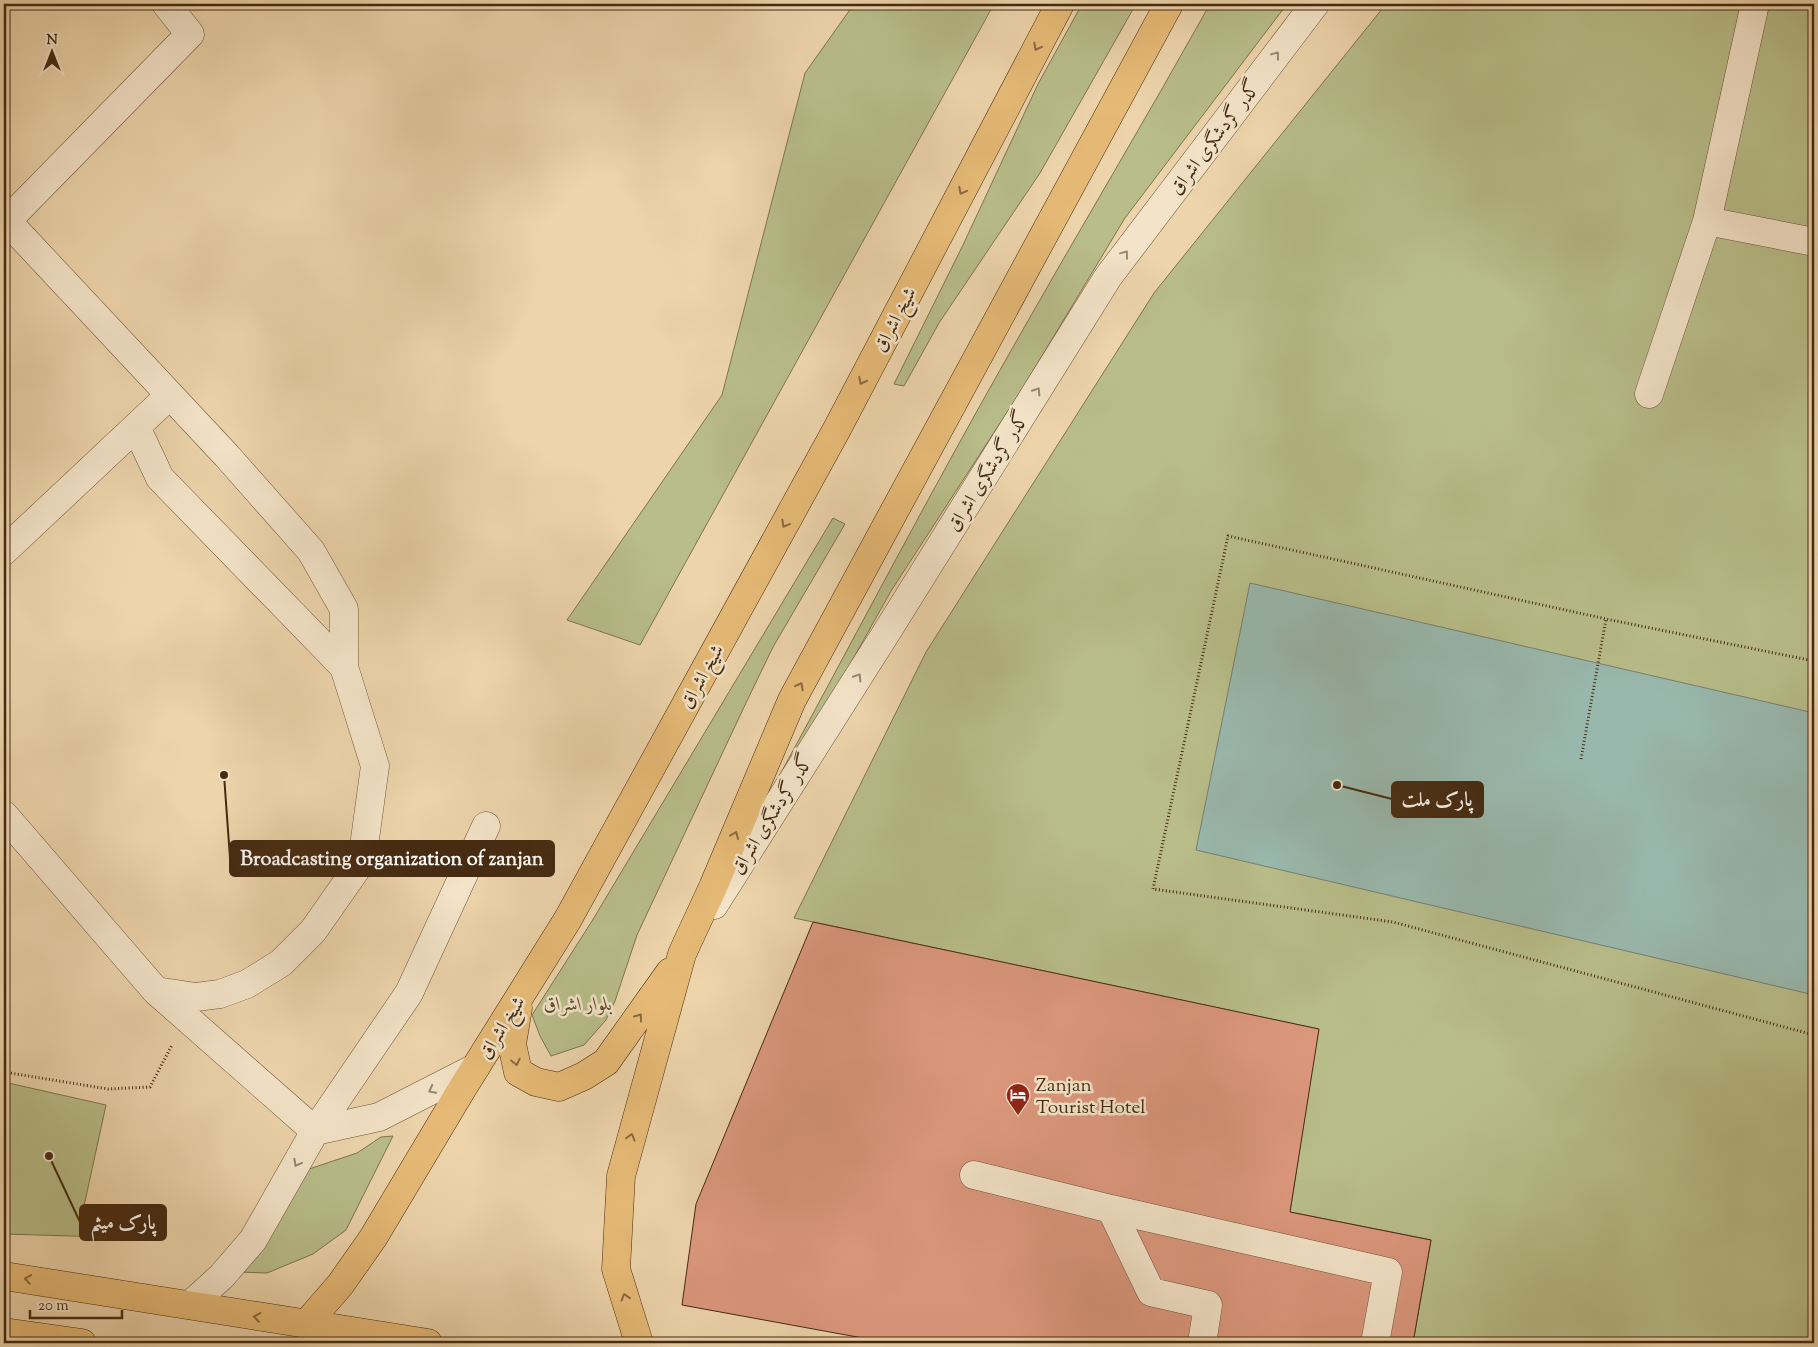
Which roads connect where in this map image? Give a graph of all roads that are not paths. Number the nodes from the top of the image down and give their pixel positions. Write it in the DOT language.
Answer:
graph roads {
  1 [pos="166,4"];
  2 [pos="1060,4"];
  3 [pos="1170,4"];
  4 [pos="1315,4"];
  5 [pos="1755,4"];
  6 [pos="1707,221"];
  7 [pos="5,223"];
  8 [pos="1814,242"];
  9 [pos="1649,394"];
  10 [pos="170,395"];
  11 [pos="136,427"];
  12 [pos="4,550"];
  13 [pos="344,667"];
  14 [pos="4,815"];
  15 [pos="486,826"];
  16 [pos="682,954"];
  17 [pos="156,991"];
  18 [pos="519,997"];
  19 [pos="475,1068"];
  20 [pos="315,1131"];
  21 [pos="974,1175"];
  22 [pos="1111,1209"];
  23 [pos="4,1276"];
  24 [pos="190,1306"];
  25 [pos="306,1324"];
  26 [pos="4,1332"];
  27 [pos="82,1343"];
  28 [pos="428,1343"];
  29 [pos="639,1343"];
  30 [pos="1202,1343"];
  31 [pos="1375,1343"];
  1 -- 7 [label="street"];
  2 -- 18 [label="main road, شیخ اشراق, one-way"];
  16 -- 3 [label="main road, one-way"];
  16 -- 4 [label="street, گدر گردشگری اشراق, one-way"];
  5 -- 6 [label="street"];
  6 -- 8 [label="street"];
  6 -- 9 [label="street"];
  7 -- 10 [label="street"];
  10 -- 11 [label="street"];
  10 -- 13 [label="street"];
  11 -- 12 [label="street"];
  11 -- 13 [label="street"];
  13 -- 17 [label="street"];
  14 -- 17 [label="street"];
  15 -- 20 [label="street"];
  18 -- 16 [label="main road, one-way"];
  29 -- 16 [label="main road, one-way"];
  17 -- 20 [label="street"];
  18 -- 19 [label="main road, شیخ اشراق"];
  19 -- 20 [label="street, one-way"];
  19 -- 25 [label="main road, شیخ اشراق"];
  20 -- 24 [label="street, one-way"];
  21 -- 22 [label="street"];
  22 -- 30 [label="street"];
  22 -- 31 [label="street"];
  24 -- 23 [label="main road, one-way"];
  25 -- 24 [label="main road, one-way"];
  25 -- 28 [label="main road"];
  26 -- 27 [label="main road"];
}
